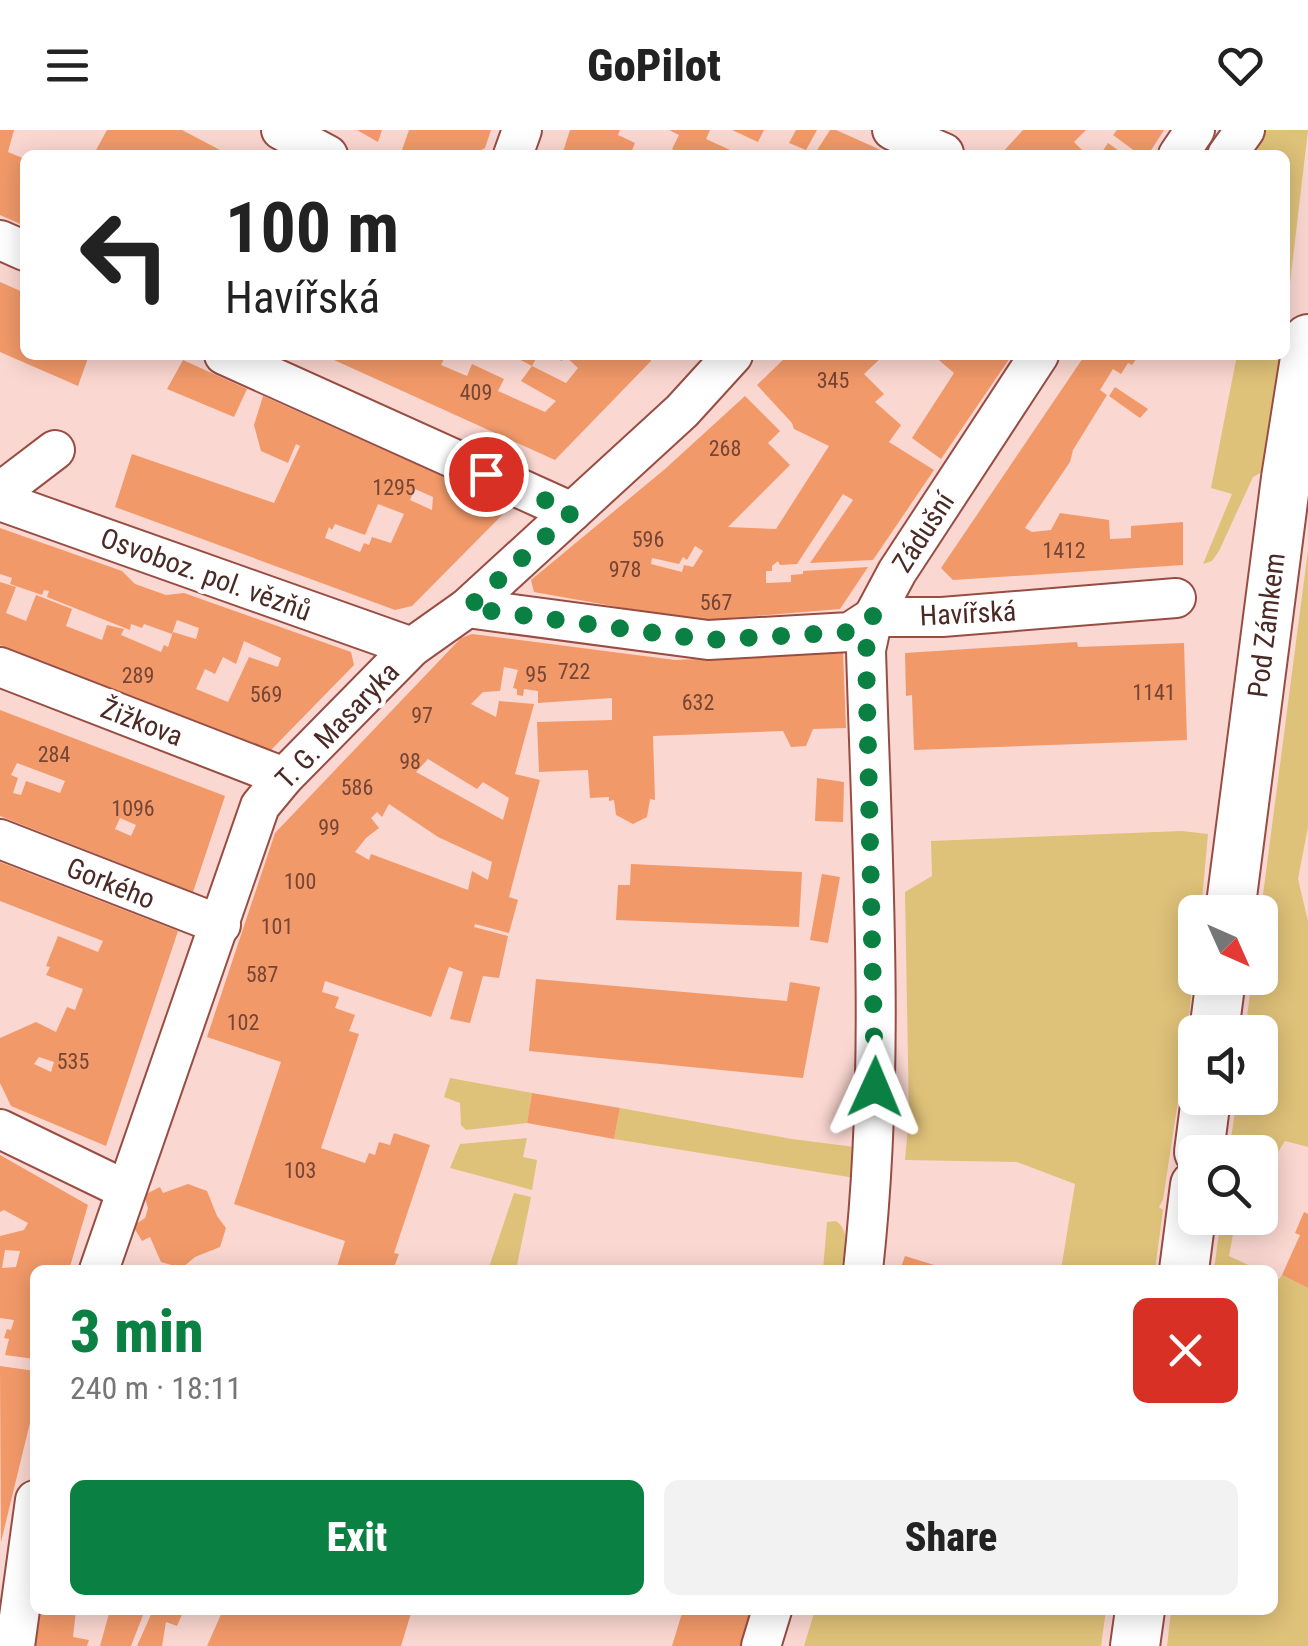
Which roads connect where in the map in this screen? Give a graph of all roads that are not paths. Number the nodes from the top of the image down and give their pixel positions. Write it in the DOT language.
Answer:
graph roads {
  1 [pos="282,131"];
  2 [pos="318,150"];
  3 [pos="1308,339"];
  4 [pos="235,360"];
  5 [pos="720,360"];
  6 [pos="1037,360"];
  7 [pos="1303,395"];
  8 [pos="55,450"];
  9 [pos="0,492"];
  10 [pos="0,500"];
  11 [pos="572,512"];
  12 [pos="1176,598"];
  13 [pos="468,608"];
  14 [pos="873,616"];
  15 [pos="412,647"];
  16 [pos="0,667"];
  17 [pos="284,777"];
  18 [pos="0,839"];
  19 [pos="1232,895"];
  20 [pos="222,925"];
  21 [pos="0,1129"];
  22 [pos="126,1190"];
  23 [pos="1189,1235"];
  24 [pos="101,1265"];
  25 [pos="864,1265"];
  26 [pos="1185,1265"];
  27 [pos="30,1523"];
  28 [pos="770,1615"];
  29 [pos="1139,1615"];
  30 [pos="8,1626"];
  31 [pos="761,1646"];
  32 [pos="1135,1646"];
  1 -- 2 [label="street"];
  3 -- 7 [label="main road, Pod Zámkem"];
  4 -- 11 [label="street"];
  5 -- 11 [label="street, T. G. Masaryka"];
  6 -- 14 [label="street, Zádušní"];
  7 -- 19 [label="main road, Pod Zámkem"];
  8 -- 9 [label="street"];
  10 -- 15 [label="street, Osvoboz. pol. vězňů"];
  11 -- 13 [label="street, T. G. Masaryka"];
  12 -- 14 [label="street, Havířská"];
  13 -- 14 [label="street, Havířská"];
  13 -- 15 [label="street, T. G. Masaryka"];
  14 -- 25 [label="street, Zádušní"];
  15 -- 17 [label="street, T. G. Masaryka"];
  16 -- 17 [label="street, Žižkova"];
  17 -- 20 [label="street, T. G. Masaryka"];
  18 -- 20 [label="street, Gorkého"];
  20 -- 22 [label="street, T. G. Masaryka"];
  21 -- 22 [label="street"];
  22 -- 24 [label="street, T. G. Masaryka"];
  23 -- 26 [label="main road"];
  27 -- 30 [label="street"];
  28 -- 31 [label="street"];
  29 -- 32 [label="main road"];
}
